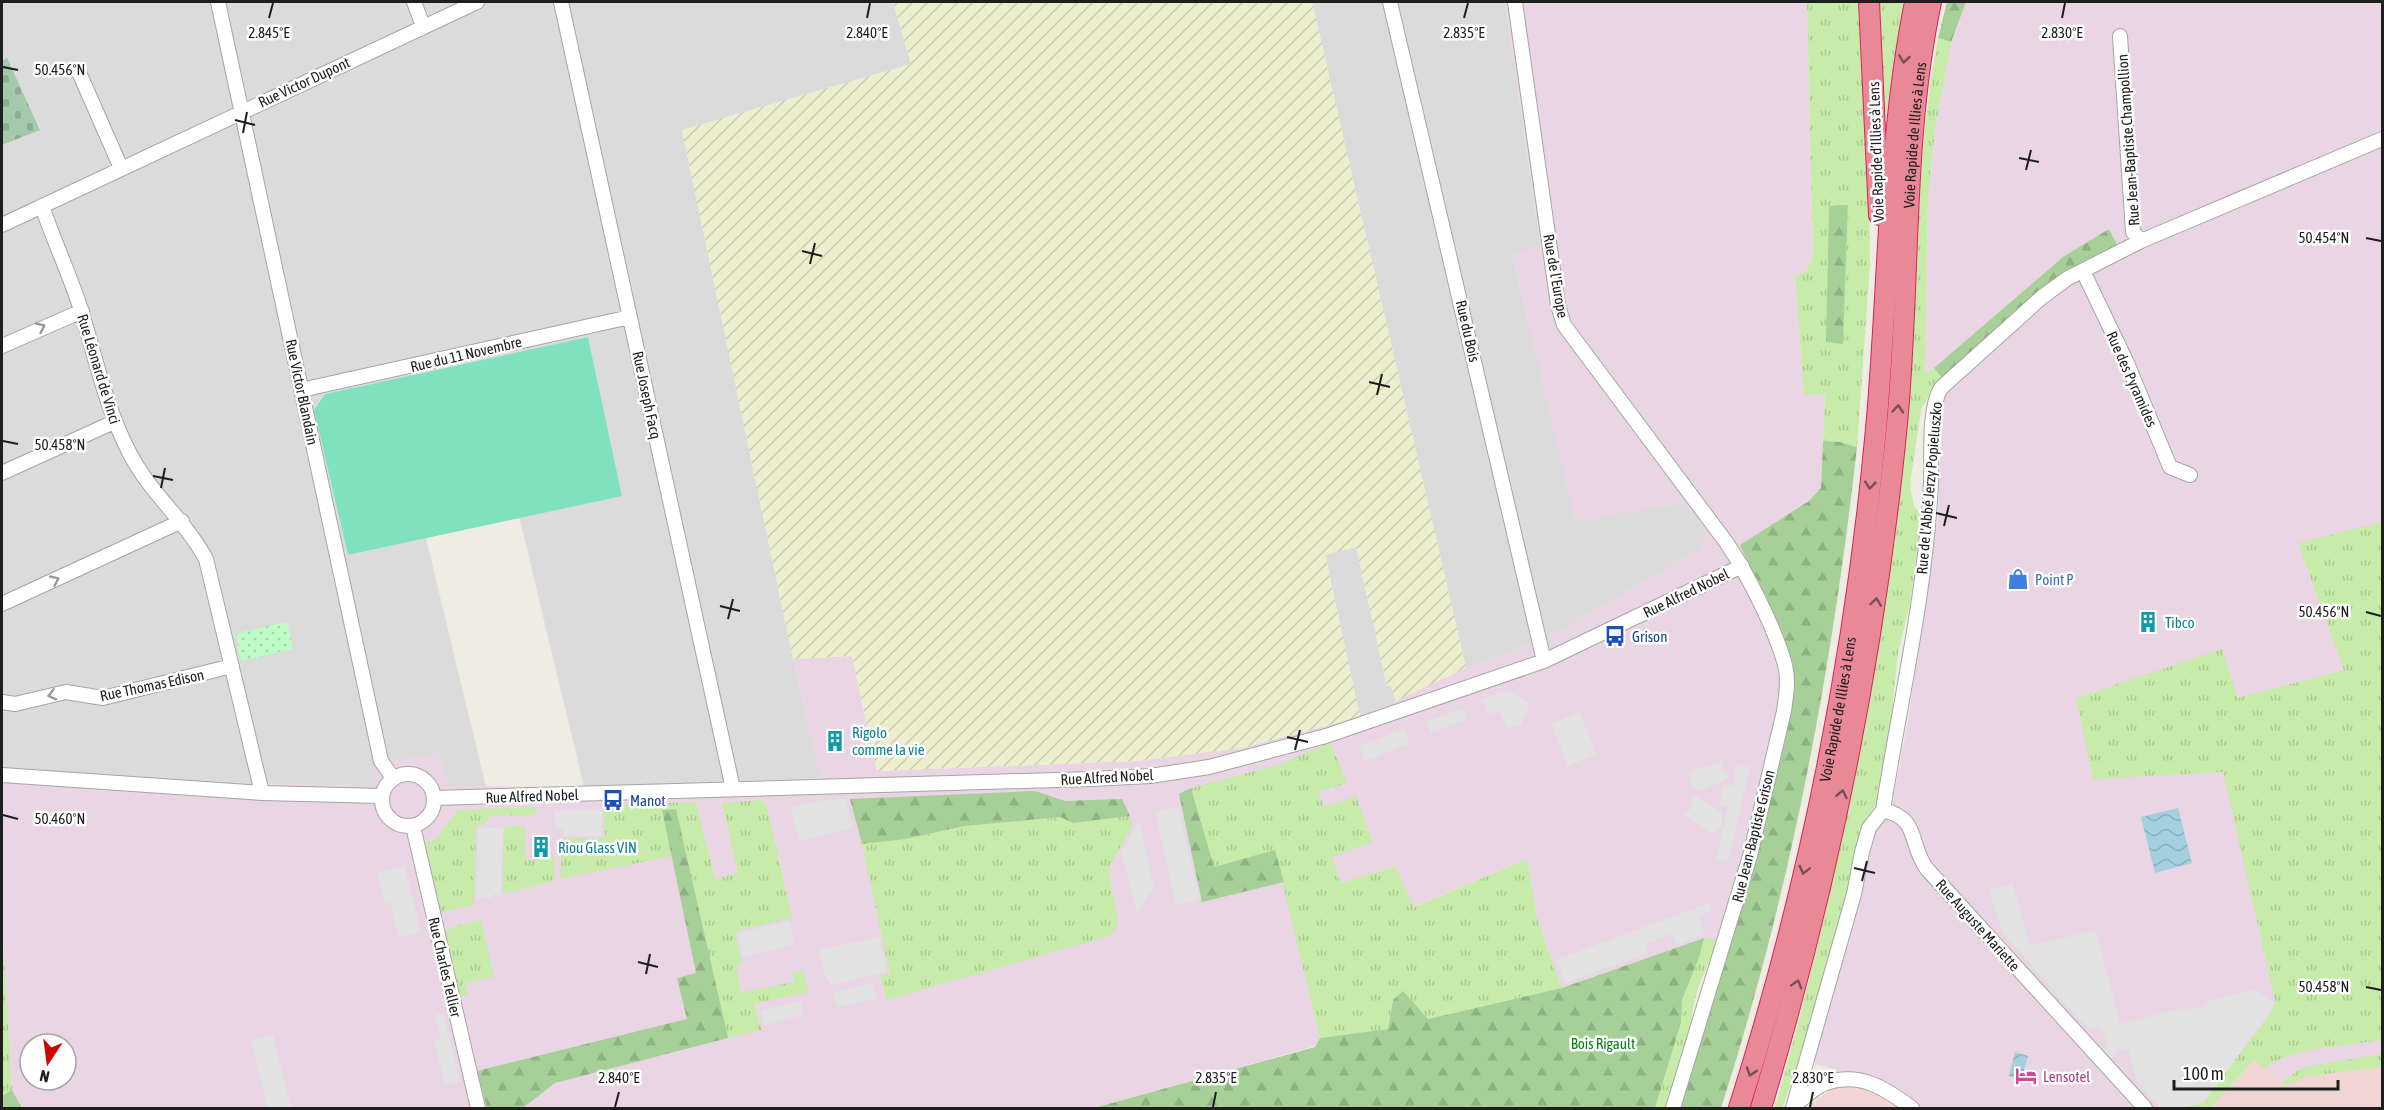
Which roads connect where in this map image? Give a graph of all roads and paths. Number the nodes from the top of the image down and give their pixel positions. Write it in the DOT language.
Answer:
graph roads {
  1 [pos="218,2"];
  2 [pos="414,2"];
  3 [pos="477,2"];
  4 [pos="561,2"];
  5 [pos="1390,2"];
  6 [pos="1515,2"];
  7 [pos="1869,2"];
  8 [pos="1915,2"];
  9 [pos="1931,2"];
  10 [pos="423,26"];
  11 [pos="2120,36"];
  12 [pos="78,70"];
  13 [pos="243,111"];
  14 [pos="2382,139"];
  15 [pos="121,168"];
  16 [pos="42,206"];
  17 [pos="2,225"];
  18 [pos="2141,241"];
  19 [pos="2083,271"];
  20 [pos="1885,301"];
  21 [pos="82,311"];
  22 [pos="630,317"];
  23 [pos="2,346"];
  24 [pos="301,390"];
  25 [pos="114,422"];
  26 [pos="2,473"];
  27 [pos="2190,475"];
  28 [pos="182,522"];
  29 [pos="1742,566"];
  30 [pos="2,604"];
  31 [pos="1544,661"];
  32 [pos="232,666"];
  33 [pos="2,702"];
  34 [pos="2,775"];
  35 [pos="393,778"];
  36 [pos="734,789"];
  37 [pos="262,793"];
  38 [pos="382,796"];
  39 [pos="434,798"];
  40 [pos="1883,810"];
  41 [pos="413,826"];
  42 [pos="1808,1058"];
  43 [pos="1824,1083"];
  44 [pos="1794,1107"];
  45 [pos="478,1108"];
  46 [pos="1672,1108"];
  47 [pos="1739,1108"];
  48 [pos="1761,1108"];
  49 [pos="1912,1108"];
  50 [pos="2145,1108"];
  1 -- 13 [label="street, Rue Victor Blandain"];
  2 -- 10 [label="street"];
  3 -- 10 [label="street, Rue Victor Dupont"];
  4 -- 22 [label="street, Rue Joseph Facq"];
  5 -- 31 [label="street, Rue du Bois"];
  6 -- 29 [label="street, Rue de l'Europe"];
  7 -- 20 [label="highway, Voie Rapide d’Illies à Lens"];
  8 -- 20 [label="highway, Voie Rapide de Illies à Lens, one-way"];
  48 -- 9 [label="highway, Voie Rapide de Illies à Lens, one-way"];
  10 -- 13 [label="street, Rue Victor Dupont"];
  11 -- 18 [label="street, Rue Jean-Baptiste Champollion"];
  12 -- 15 [label="street"];
  13 -- 15 [label="street, Rue Victor Dupont"];
  13 -- 24 [label="street, Rue Victor Blandain"];
  14 -- 18 [label="street, Rue de l'Abbé Jerzy Popieluszko"];
  15 -- 16 [label="street, Rue Victor Dupont"];
  16 -- 17 [label="street, Rue Victor Dupont"];
  16 -- 21 [label="street, Rue Léonard de Vinci"];
  18 -- 19 [label="street, Rue de l'Abbé Jerzy Popieluszko"];
  19 -- 27 [label="street, Rue des Pyramides"];
  19 -- 40 [label="street, Rue de l'Abbé Jerzy Popieluszko"];
  20 -- 47 [label="highway, Voie Rapide de Illies à Lens, one-way"];
  23 -- 21 [label="street, one-way"];
  21 -- 25 [label="street, Rue Léonard de Vinci"];
  22 -- 24 [label="street, Rue du 11 Novembre"];
  22 -- 36 [label="street, Rue Joseph Facq"];
  24 -- 35 [label="street, Rue Victor Blandain"];
  25 -- 26 [label="street"];
  25 -- 28 [label="street, Rue Léonard de Vinci"];
  30 -- 28 [label="street, one-way"];
  28 -- 32 [label="street, Rue Léonard de Vinci"];
  29 -- 31 [label="street, Rue Alfred Nobel"];
  29 -- 46 [label="street, Rue Jean-Baptiste Grison"];
  31 -- 36 [label="street, Rue Alfred Nobel"];
  32 -- 33 [label="street, Rue Thomas Edison, one-way"];
  32 -- 37 [label="street, Rue Léonard de Vinci"];
  34 -- 37 [label="street"];
  35 -- 38 [label="street"];
  35 -- 39 [label="street"];
  36 -- 39 [label="street, Rue Alfred Nobel"];
  37 -- 38 [label="street"];
  38 -- 41 [label="street"];
  39 -- 41 [label="street"];
  40 -- 42 [label="street"];
  40 -- 50 [label="street, Rue Auguste Mariette"];
  41 -- 45 [label="street, Rue Charles Tellier"];
  42 -- 43 [label="street"];
  42 -- 44 [label="street"];
  43 -- 44 [label="street"];
  43 -- 49 [label="street"];
}
